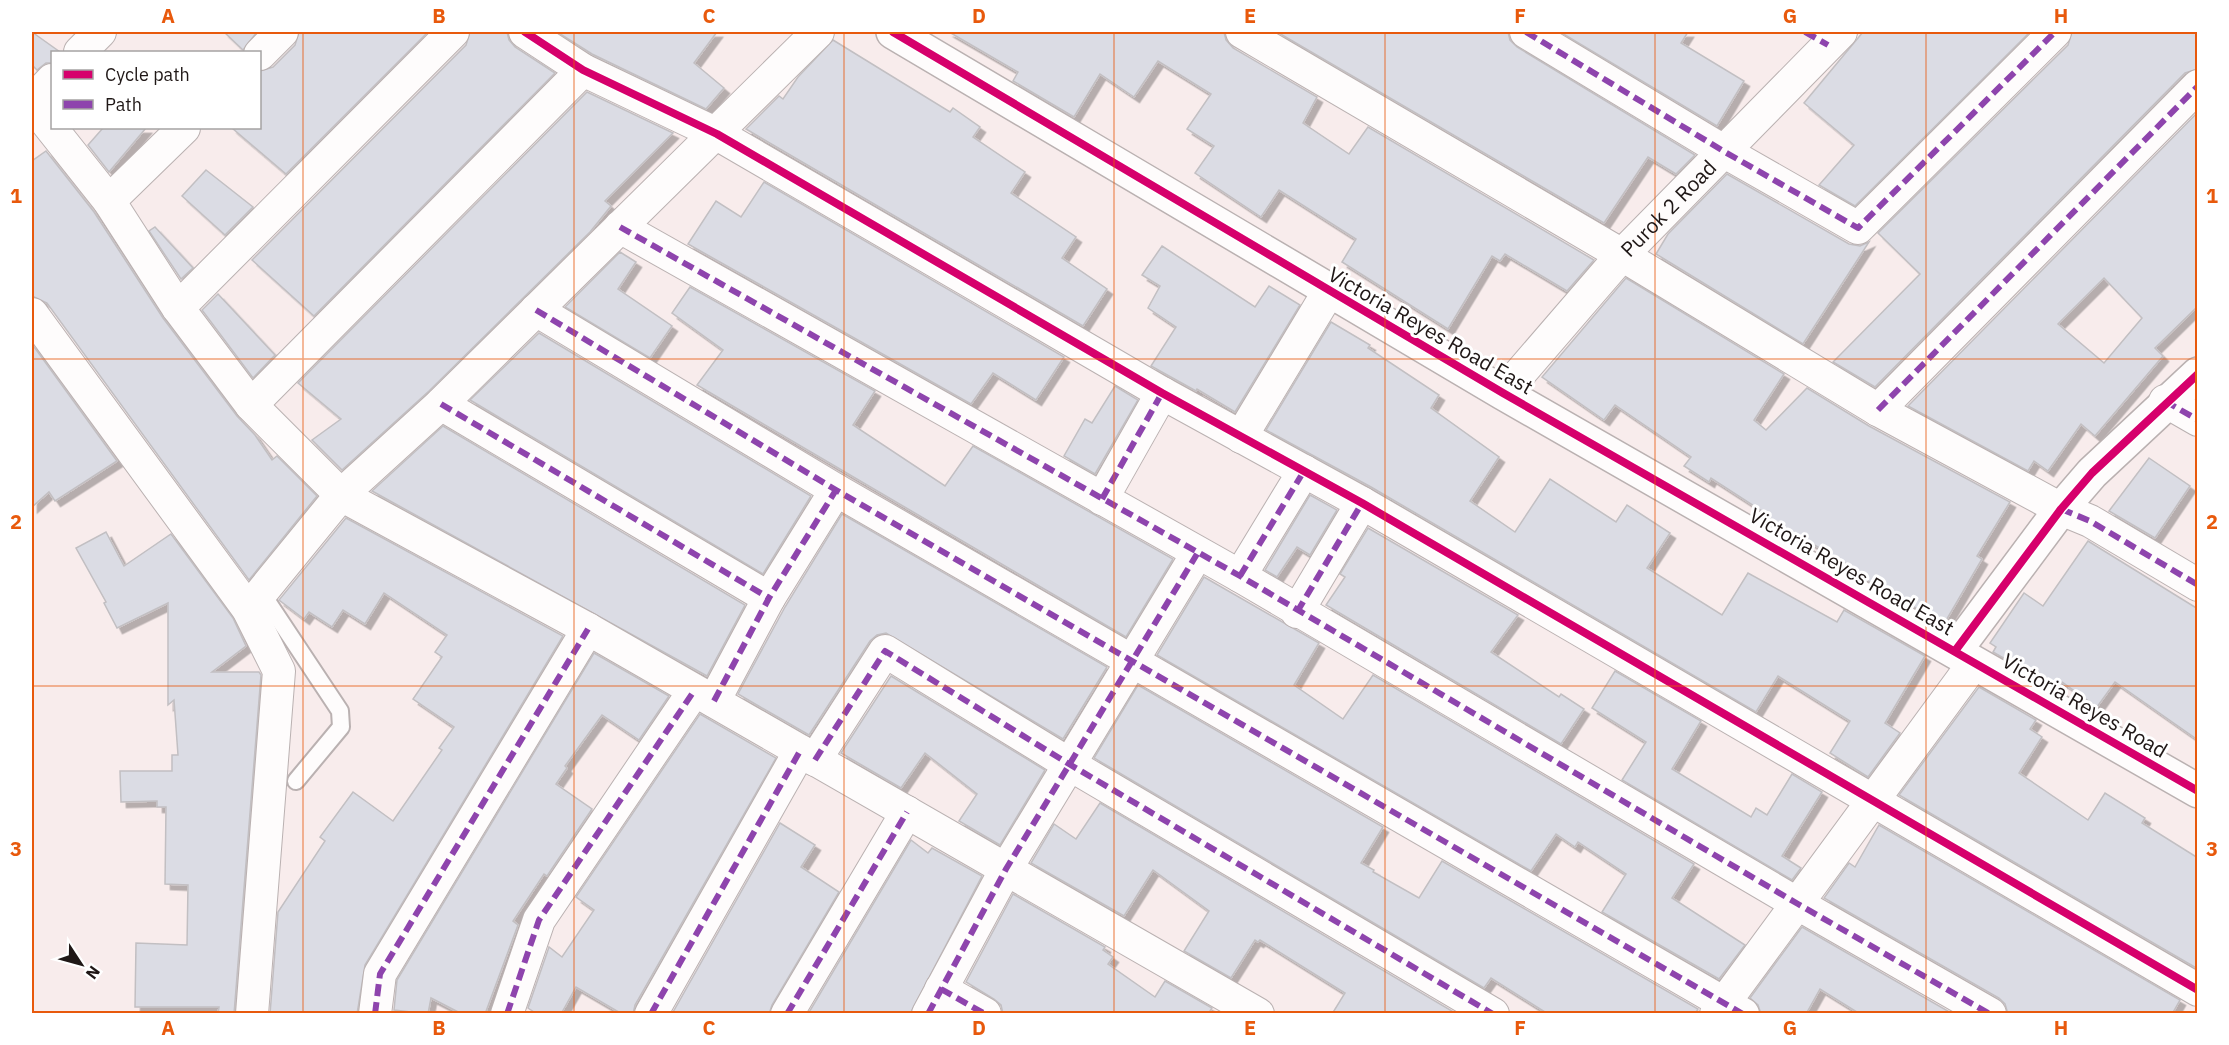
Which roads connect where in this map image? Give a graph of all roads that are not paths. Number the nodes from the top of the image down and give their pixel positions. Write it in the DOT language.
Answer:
graph roads {
  1 [pos="100,32"];
  2 [pos="282,32"];
  3 [pos="453,32"];
  4 [pos="525,32"];
  5 [pos="818,32"];
  6 [pos="893,32"];
  7 [pos="1242,32"];
  8 [pos="1526,32"];
  9 [pos="2055,32"];
  10 [pos="1825,36"];
  11 [pos="81,51"];
  12 [pos="261,53"];
  13 [pos="583,70"];
  14 [pos="51,81"];
  15 [pos="2198,86"];
  16 [pos="32,103"];
  17 [pos="51,127"];
  18 [pos="52,129"];
  19 [pos="183,129"];
  20 [pos="717,134"];
  21 [pos="1725,152"];
  22 [pos="109,201"];
  23 [pos="620,227"];
  24 [pos="1622,255"];
  25 [pos="1329,291"];
  26 [pos="178,308"];
  27 [pos="536,310"];
  28 [pos="32,314"];
  29 [pos="2198,374"];
  30 [pos="1162,393"];
  31 [pos="1503,393"];
  32 [pos="2165,401"];
  33 [pos="441,404"];
  34 [pos="251,405"];
  35 [pos="1878,410"];
  36 [pos="2198,420"];
  37 [pos="1241,437"];
  38 [pos="1304,471"];
  39 [pos="836,490"];
  40 [pos="341,495"];
  41 [pos="1102,499"];
  42 [pos="1362,503"];
  43 [pos="2061,509"];
  44 [pos="1197,554"];
  45 [pos="1240,576"];
  46 [pos="2198,585"];
  47 [pos="770,598"];
  48 [pos="255,600"];
  49 [pos="1297,612"];
  50 [pos="588,629"];
  51 [pos="1965,657"];
  52 [pos="1132,662"];
  53 [pos="704,696"];
  54 [pos="808,755"];
  55 [pos="1070,764"];
  56 [pos="296,781"];
  57 [pos="2198,791"];
  58 [pos="1872,801"];
  59 [pos="907,812"];
  60 [pos="1006,869"];
  61 [pos="1798,904"];
  62 [pos="2198,990"];
  63 [pos="934,1002"];
  64 [pos="1728,1010"];
  65 [pos="252,1014"];
  66 [pos="375,1014"];
  67 [pos="507,1014"];
  68 [pos="651,1014"];
  69 [pos="787,1014"];
  70 [pos="985,1014"];
  71 [pos="1258,1014"];
  72 [pos="1493,1014"];
  73 [pos="1990,1014"];
  1 -- 11 [label="street"];
  2 -- 12 [label="street"];
  3 -- 26 [label="street"];
  4 -- 13 [label="street"];
  5 -- 20 [label="street"];
  6 -- 25 [label="street, Victoria Reyes Road East"];
  7 -- 24 [label="street"];
  8 -- 21 [label="street"];
  9 -- 21 [label="street"];
  10 -- 21 [label="street, Purok 2 Road"];
  13 -- 20 [label="street"];
  13 -- 34 [label="street"];
  14 -- 16 [label="street"];
  15 -- 35 [label="street"];
  16 -- 17 [label="street"];
  18 -- 22 [label="street"];
  19 -- 22 [label="street"];
  20 -- 23 [label="street"];
  20 -- 30 [label="street"];
  21 -- 24 [label="street, Purok 2 Road"];
  22 -- 26 [label="street"];
  23 -- 27 [label="street"];
  23 -- 41 [label="street"];
  24 -- 31 [label="street, Purok 2 Road"];
  24 -- 35 [label="street"];
  25 -- 31 [label="street, Victoria Reyes Road East"];
  25 -- 37 [label="street"];
  26 -- 34 [label="street"];
  27 -- 33 [label="street"];
  27 -- 39 [label="street"];
  28 -- 48 [label="street"];
  29 -- 32 [label="street"];
  30 -- 37 [label="street"];
  30 -- 41 [label="street"];
  31 -- 51 [label="street, Victoria Reyes Road East"];
  32 -- 36 [label="street"];
  32 -- 43 [label="street"];
  33 -- 40 [label="street"];
  33 -- 47 [label="street"];
  34 -- 40 [label="street"];
  35 -- 43 [label="street"];
  37 -- 38 [label="street"];
  38 -- 42 [label="street"];
  38 -- 45 [label="street"];
  39 -- 47 [label="street"];
  39 -- 52 [label="street"];
  40 -- 48 [label="street"];
  40 -- 50 [label="street"];
  41 -- 44 [label="street"];
  42 -- 49 [label="street"];
  42 -- 58 [label="street"];
  43 -- 46 [label="street"];
  43 -- 51 [label="street"];
  44 -- 45 [label="street"];
  44 -- 52 [label="street"];
  45 -- 49 [label="street"];
  47 -- 53 [label="street"];
  48 -- 56 [label="lane"];
  48 -- 65 [label="street"];
  49 -- 61 [label="street"];
  50 -- 53 [label="street"];
  50 -- 66 [label="street"];
  51 -- 57 [label="street, Victoria Reyes Road"];
  51 -- 58 [label="street"];
  52 -- 55 [label="street"];
  52 -- 64 [label="street"];
  53 -- 54 [label="street"];
  53 -- 67 [label="street"];
  54 -- 55 [label="street"];
  54 -- 59 [label="street"];
  54 -- 68 [label="street"];
  55 -- 60 [label="street"];
  55 -- 72 [label="street"];
  58 -- 61 [label="street"];
  58 -- 62 [label="street"];
  59 -- 60 [label="street"];
  59 -- 69 [label="street"];
  60 -- 63 [label="street"];
  60 -- 71 [label="street"];
  61 -- 64 [label="street"];
  61 -- 73 [label="street"];
  63 -- 70 [label="street"];
}
